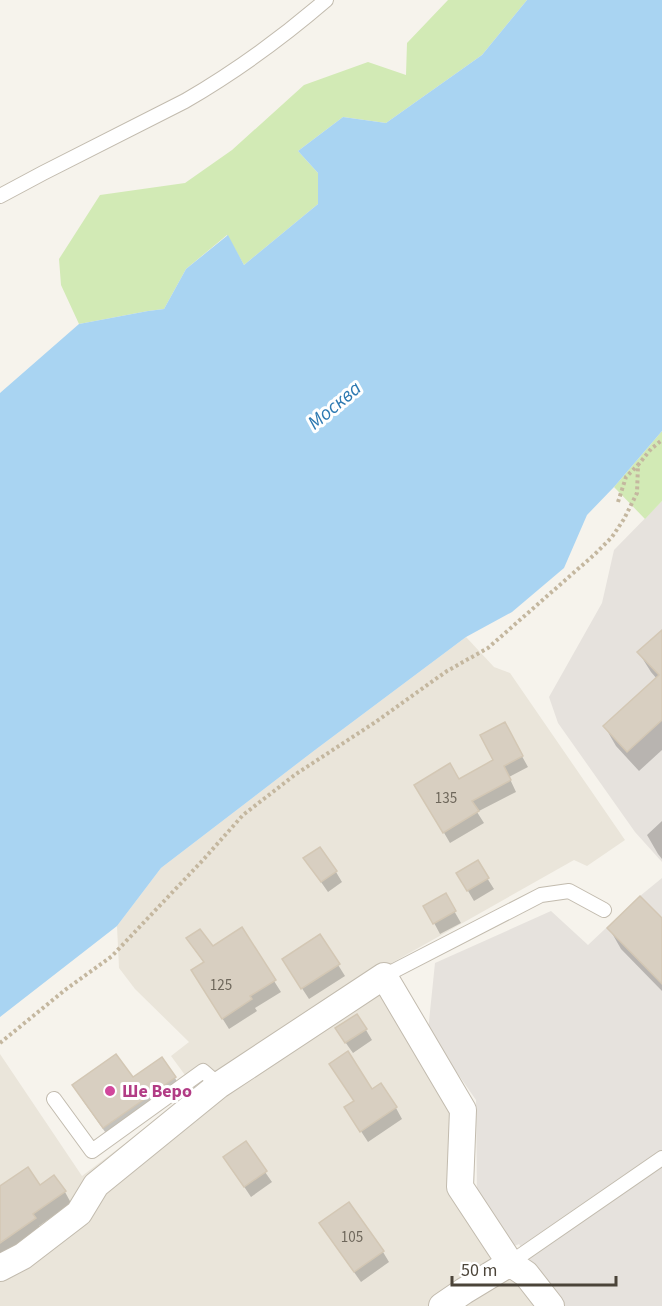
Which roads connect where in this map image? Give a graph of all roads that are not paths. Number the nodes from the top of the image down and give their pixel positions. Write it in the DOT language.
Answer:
graph roads {
  1 [pos="326,0"];
  2 [pos="0,196"];
  3 [pos="604,910"];
  4 [pos="384,976"];
  5 [pos="219,1085"];
  6 [pos="54,1099"];
  7 [pos="662,1158"];
  8 [pos="510,1263"];
  9 [pos="0,1268"];
  10 [pos="442,1306"];
  11 [pos="551,1306"];
  1 -- 2 [label="lane"];
  3 -- 4 [label="lane"];
  4 -- 5 [label="street"];
  4 -- 8 [label="street"];
  5 -- 6 [label="lane"];
  5 -- 9 [label="street"];
  7 -- 8 [label="lane"];
  8 -- 10 [label="street"];
  8 -- 11 [label="street"];
}
